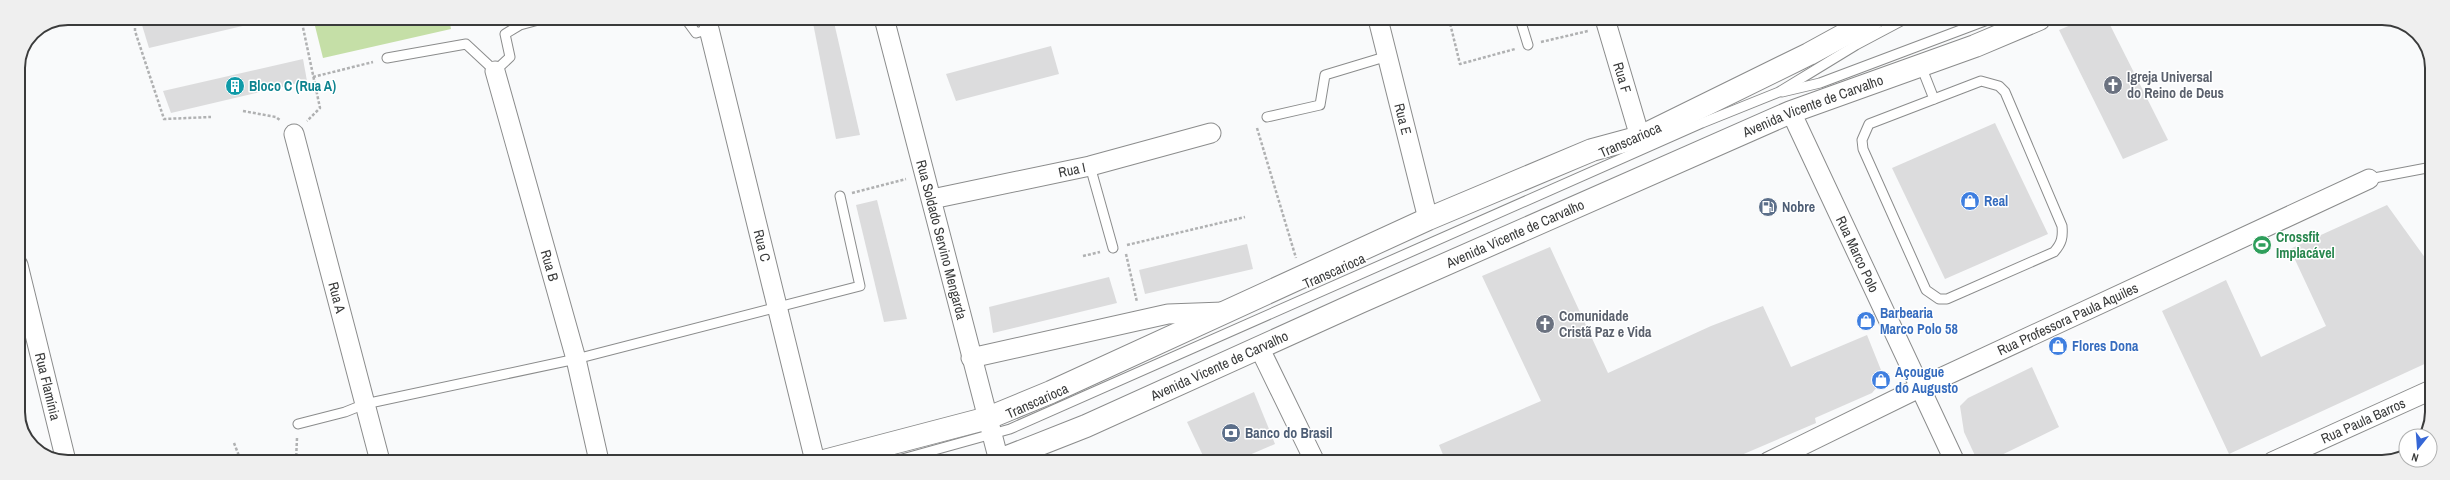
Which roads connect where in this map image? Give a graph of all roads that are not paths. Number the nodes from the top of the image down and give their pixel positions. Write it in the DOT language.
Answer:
graph roads {
  1 [pos="520,25"];
  2 [pos="690,25"];
  3 [pos="886,25"];
  4 [pos="1380,25"];
  5 [pos="1522,25"];
  6 [pos="1607,25"];
  7 [pos="1847,25"];
  8 [pos="1894,25"];
  9 [pos="1974,25"];
  10 [pos="2023,25"];
  11 [pos="709,30"];
  12 [pos="1528,45"];
  13 [pos="1388,56"];
  14 [pos="387,58"];
  15 [pos="1921,66"];
  16 [pos="495,71"];
  17 [pos="1779,92"];
  18 [pos="1934,99"];
  19 [pos="1791,112"];
  20 [pos="1266,117"];
  21 [pos="1211,133"];
  22 [pos="294,134"];
  23 [pos="1640,137"];
  24 [pos="1090,166"];
  25 [pos="2425,168"];
  26 [pos="2369,179"];
  27 [pos="840,196"];
  28 [pos="932,199"];
  29 [pos="1428,219"];
  30 [pos="1113,248"];
  31 [pos="25,294"];
  32 [pos="778,309"];
  33 [pos="1223,312"];
  34 [pos="1259,347"];
  35 [pos="971,358"];
  36 [pos="576,359"];
  37 [pos="1919,388"];
  38 [pos="2425,393"];
  39 [pos="365,404"];
  40 [pos="298,424"];
  41 [pos="990,426"];
  42 [pos="64,455"];
  43 [pos="378,455"];
  44 [pos="598,455"];
  45 [pos="814,455"];
  46 [pos="852,455"];
  47 [pos="911,455"];
  48 [pos="997,455"];
  49 [pos="1013,455"];
  50 [pos="1311,455"];
  51 [pos="1782,455"];
  52 [pos="1952,455"];
  53 [pos="2287,455"];
  1 -- 16 [label="lane"];
  2 -- 11 [label="lane"];
  3 -- 28 [label="street, Rua Soldado Servino Mengarda"];
  4 -- 13 [label="street, Rua E"];
  5 -- 12 [label="lane"];
  6 -- 23 [label="street, Rua F"];
  7 -- 23 [label="main road"];
  8 -- 17 [label="lane, Transcarioca"];
  9 -- 17 [label="lane, Transcarioca"];
  10 -- 15 [label="main road, Avenida Vicente de Carvalho"];
  11 -- 32 [label="street, Rua C"];
  13 -- 20 [label="lane"];
  13 -- 29 [label="street, Rua E"];
  14 -- 16 [label="lane"];
  15 -- 18 [label="lane"];
  15 -- 19 [label="main road, Avenida Vicente de Carvalho"];
  16 -- 36 [label="street, Rua B"];
  17 -- 41 [label="lane, Transcarioca"];
  18 -- 18 [label="lane"];
  19 -- 34 [label="main road, Avenida Vicente de Carvalho"];
  19 -- 37 [label="street, Rua Marco Polo"];
  21 -- 24 [label="street, Rua I"];
  22 -- 39 [label="street, Rua A"];
  23 -- 29 [label="main road"];
  24 -- 28 [label="street, Rua I"];
  24 -- 30 [label="lane"];
  25 -- 26 [label="lane"];
  26 -- 37 [label="street, Rua Professora Paula Aquiles"];
  27 -- 32 [label="lane"];
  28 -- 35 [label="street, Rua Soldado Servino Mengarda"];
  29 -- 33 [label="main road"];
  31 -- 42 [label="street, Rua Flamínia"];
  32 -- 36 [label="lane"];
  32 -- 45 [label="street, Rua C"];
  33 -- 35 [label="street"];
  33 -- 41 [label="main road"];
  34 -- 49 [label="main road, Avenida Vicente de Carvalho"];
  34 -- 50 [label="street"];
  35 -- 41 [label="street, Rua Soldado Servino Mengarda"];
  36 -- 39 [label="lane"];
  36 -- 44 [label="street, Rua B"];
  37 -- 51 [label="street, Rua Professora Paula Aquiles"];
  37 -- 52 [label="street, Rua Marco Polo"];
  38 -- 53 [label="street, Rua Paula Barros"];
  39 -- 40 [label="lane"];
  39 -- 43 [label="street, Rua A"];
  41 -- 46 [label="main road"];
  41 -- 47 [label="lane, Transcarioca"];
  41 -- 48 [label="street, Rua Soldado Servino Mengarda"];
}
